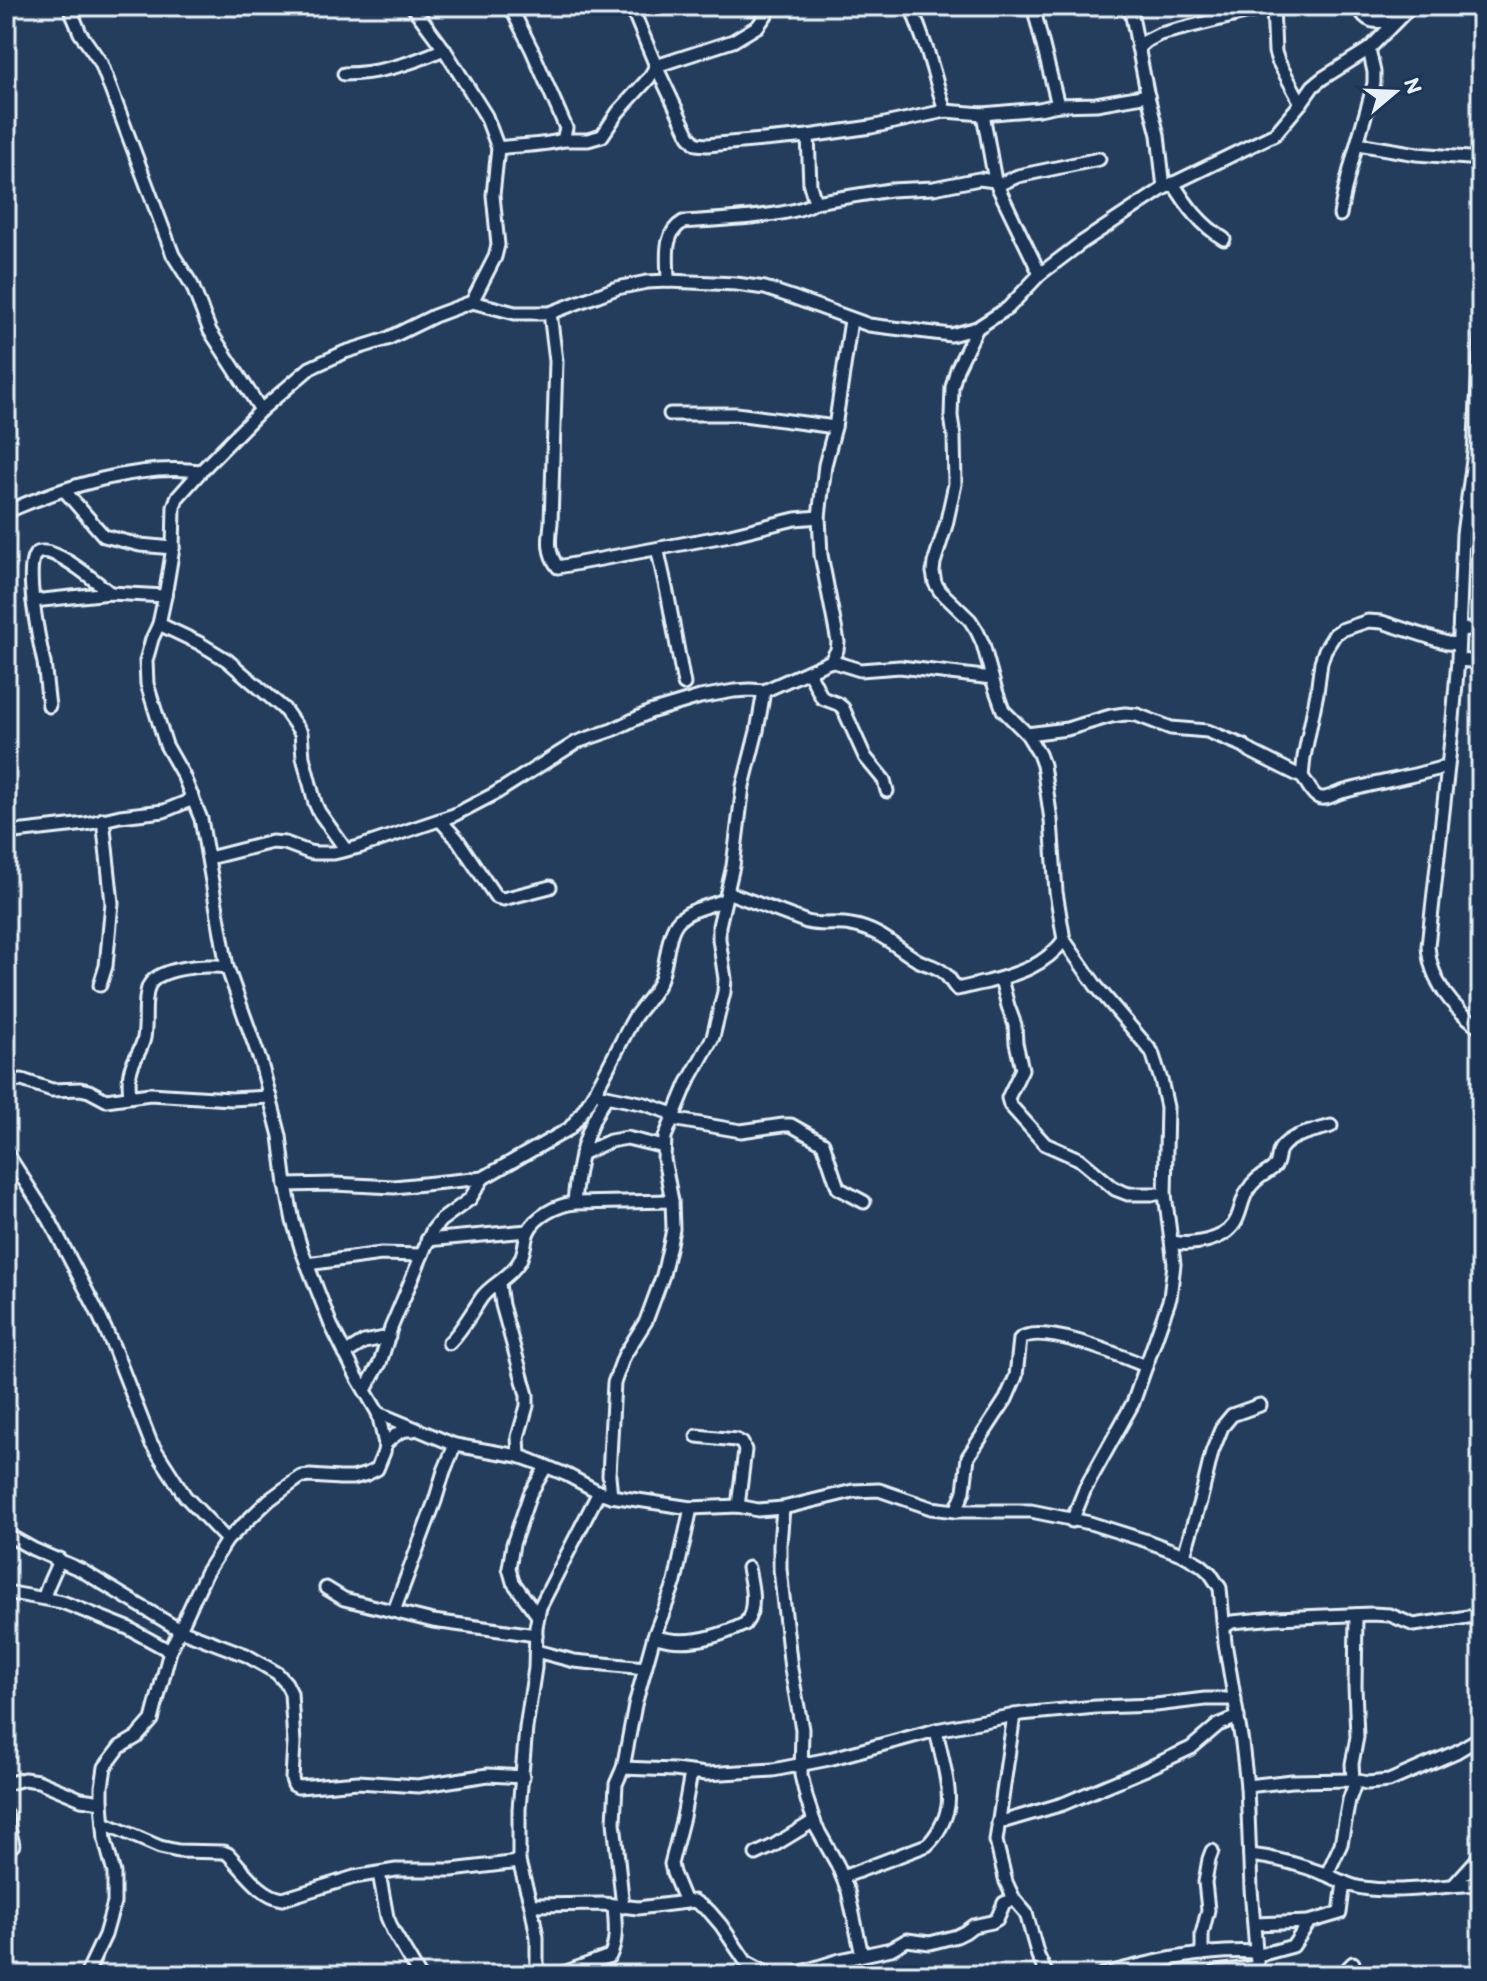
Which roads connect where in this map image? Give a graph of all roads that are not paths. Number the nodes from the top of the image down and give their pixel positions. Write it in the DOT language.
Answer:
graph roads {
  1 [pos="69,6"];
  2 [pos="412,6"];
  3 [pos="510,6"];
  4 [pos="631,6"];
  5 [pos="911,6"];
  6 [pos="1033,6"];
  7 [pos="1130,6"];
  8 [pos="1273,6"];
  9 [pos="1358,6"];
  10 [pos="1411,6"];
  11 [pos="768,12"];
  12 [pos="1397,20"];
  13 [pos="1138,48"];
  14 [pos="444,49"];
  15 [pos="1369,49"];
  16 [pos="656,66"];
  17 [pos="344,74"];
  18 [pos="1148,95"];
  19 [pos="1301,103"];
  20 [pos="1058,105"];
  21 [pos="945,111"];
  22 [pos="983,114"];
  23 [pos="808,136"];
  24 [pos="563,140"];
  25 [pos="1358,144"];
  26 [pos="498,148"];
  27 [pos="1099,159"];
  28 [pos="1481,159"];
  29 [pos="997,183"];
  30 [pos="1169,186"];
  31 [pos="815,202"];
  32 [pos="1340,215"];
  33 [pos="1224,239"];
  34 [pos="1040,274"];
  35 [pos="668,281"];
  36 [pos="472,302"];
  37 [pos="550,313"];
  38 [pos="851,320"];
  39 [pos="977,328"];
  40 [pos="1481,335"];
  41 [pos="261,410"];
  42 [pos="670,414"];
  43 [pos="835,427"];
  44 [pos="1478,428"];
  45 [pos="201,471"];
  46 [pos="64,490"];
  47 [pos="6,512"];
  48 [pos="819,517"];
  49 [pos="173,548"];
  50 [pos="660,548"];
  51 [pos="110,593"];
  52 [pos="165,596"];
  53 [pos="33,601"];
  54 [pos="159,624"];
  55 [pos="1481,628"];
  56 [pos="1459,630"];
  57 [pos="1458,644"];
  58 [pos="1458,660"];
  59 [pos="831,661"];
  60 [pos="1481,662"];
  61 [pos="809,672"];
  62 [pos="992,678"];
  63 [pos="684,684"];
  64 [pos="764,691"];
  65 [pos="49,706"];
  66 [pos="1027,734"];
  67 [pos="1447,766"];
  68 [pos="1302,777"];
  69 [pos="887,791"];
  70 [pos="192,796"];
  71 [pos="103,819"];
  72 [pos="440,820"];
  73 [pos="6,833"];
  74 [pos="346,850"];
  75 [pos="209,858"];
  76 [pos="550,887"];
  77 [pos="725,896"];
  78 [pos="1064,940"];
  79 [pos="227,967"];
  80 [pos="1001,979"];
  81 [pos="100,985"];
  82 [pos="1481,1028"];
  83 [pos="6,1081"];
  84 [pos="593,1093"];
  85 [pos="130,1096"];
  86 [pos="607,1096"];
  87 [pos="270,1097"];
  88 [pos="673,1117"];
  89 [pos="1331,1126"];
  90 [pos="664,1147"];
  91 [pos="6,1152"];
  92 [pos="581,1154"];
  93 [pos="483,1178"];
  94 [pos="286,1185"];
  95 [pos="1165,1194"];
  96 [pos="672,1201"];
  97 [pos="864,1202"];
  98 [pos="574,1203"];
  99 [pos="528,1231"];
  100 [pos="427,1240"];
  101 [pos="1172,1242"];
  102 [pos="422,1255"];
  103 [pos="307,1264"];
  104 [pos="499,1284"];
  105 [pos="389,1337"];
  106 [pos="449,1343"];
  107 [pos="345,1354"];
  108 [pos="1146,1366"];
  109 [pos="365,1390"];
  110 [pos="1260,1405"];
  111 [pos="378,1413"];
  112 [pos="417,1430"];
  113 [pos="697,1436"];
  114 [pos="385,1444"];
  115 [pos="455,1445"];
  116 [pos="519,1456"];
  117 [pos="546,1467"];
  118 [pos="605,1494"];
  119 [pos="738,1506"];
  120 [pos="691,1508"];
  121 [pos="783,1508"];
  122 [pos="956,1511"];
  123 [pos="1072,1521"];
  124 [pos="6,1534"];
  125 [pos="227,1540"];
  126 [pos="1184,1555"];
  127 [pos="59,1559"];
  128 [pos="748,1568"];
  129 [pos="326,1588"];
  130 [pos="6,1592"];
  131 [pos="44,1598"];
  132 [pos="394,1611"];
  133 [pos="1356,1615"];
  134 [pos="1481,1615"];
  135 [pos="538,1616"];
  136 [pos="1224,1627"];
  137 [pos="180,1630"];
  138 [pos="536,1635"];
  139 [pos="654,1636"];
  140 [pos="170,1651"];
  141 [pos="536,1651"];
  142 [pos="645,1668"];
  143 [pos="1235,1699"];
  144 [pos="1014,1715"];
  145 [pos="1238,1717"];
  146 [pos="936,1730"];
  147 [pos="1481,1737"];
  148 [pos="801,1765"];
  149 [pos="623,1768"];
  150 [pos="691,1773"];
  151 [pos="523,1777"];
  152 [pos="1354,1781"];
  153 [pos="6,1784"];
  154 [pos="1247,1786"];
  155 [pos="102,1802"];
  156 [pos="6,1815"];
  157 [pos="814,1821"];
  158 [pos="104,1823"];
  159 [pos="998,1823"];
  160 [pos="13,1845"];
  161 [pos="1212,1851"];
  162 [pos="756,1854"];
  163 [pos="1250,1855"];
  164 [pos="1481,1855"];
  165 [pos="519,1862"];
  166 [pos="379,1873"];
  167 [pos="1327,1874"];
  168 [pos="843,1877"];
  169 [pos="1344,1882"];
  170 [pos="1481,1884"];
  171 [pos="1454,1885"];
  172 [pos="1014,1899"];
  173 [pos="685,1902"];
  174 [pos="531,1905"];
  175 [pos="618,1906"];
  176 [pos="1309,1922"];
  177 [pos="1255,1924"];
  178 [pos="1202,1954"];
  179 [pos="862,1955"];
  180 [pos="1257,1962"];
  181 [pos="1353,1963"];
  182 [pos="1216,1972"];
  183 [pos="538,1973"];
  184 [pos="564,1974"];
  185 [pos="86,1975"];
  186 [pos="419,1975"];
  187 [pos="770,1975"];
  188 [pos="792,1975"];
  189 [pos="1047,1975"];
  190 [pos="1101,1975"];
  191 [pos="1341,1975"];
  1 -- 41 [label="street"];
  2 -- 14 [label="street"];
  3 -- 24 [label="street"];
  4 -- 16 [label="street"];
  5 -- 21 [label="street"];
  6 -- 20 [label="street"];
  7 -- 13 [label="street"];
  8 -- 13 [label="street"];
  8 -- 19 [label="street"];
  9 -- 12 [label="street"];
  10 -- 12 [label="street"];
  11 -- 16 [label="street"];
  12 -- 15 [label="street"];
  13 -- 18 [label="street"];
  14 -- 17 [label="street"];
  14 -- 26 [label="street"];
  15 -- 19 [label="street"];
  15 -- 25 [label="street"];
  16 -- 23 [label="street"];
  16 -- 24 [label="street"];
  18 -- 20 [label="street"];
  18 -- 30 [label="street"];
  19 -- 30 [label="street"];
  20 -- 22 [label="street"];
  21 -- 22 [label="street"];
  21 -- 23 [label="street"];
  22 -- 29 [label="street"];
  23 -- 31 [label="street"];
  24 -- 26 [label="street"];
  25 -- 28 [label="street"];
  25 -- 32 [label="street"];
  26 -- 36 [label="street"];
  27 -- 29 [label="street"];
  29 -- 31 [label="street"];
  29 -- 34 [label="street"];
  30 -- 33 [label="street"];
  30 -- 34 [label="street"];
  31 -- 35 [label="street"];
  34 -- 39 [label="street"];
  35 -- 37 [label="street"];
  35 -- 38 [label="street"];
  36 -- 37 [label="street"];
  36 -- 41 [label="street"];
  37 -- 50 [label="street"];
  38 -- 39 [label="street"];
  38 -- 43 [label="street"];
  39 -- 62 [label="street"];
  40 -- 44 [label="street"];
  41 -- 45 [label="street"];
  42 -- 43 [label="street"];
  43 -- 48 [label="street"];
  44 -- 56 [label="street"];
  45 -- 46 [label="street"];
  45 -- 49 [label="street"];
  46 -- 47 [label="street"];
  46 -- 49 [label="street"];
  48 -- 50 [label="street"];
  48 -- 59 [label="street"];
  49 -- 52 [label="street"];
  50 -- 63 [label="street"];
  51 -- 52 [label="street"];
  51 -- 53 [label="street"];
  51 -- 53 [label="street"];
  52 -- 54 [label="street"];
  53 -- 65 [label="street"];
  54 -- 70 [label="street"];
  54 -- 74 [label="street"];
  55 -- 56 [label="street"];
  56 -- 57 [label="street"];
  57 -- 58 [label="street"];
  57 -- 68 [label="street"];
  58 -- 60 [label="street"];
  58 -- 67 [label="street"];
  59 -- 61 [label="street"];
  59 -- 62 [label="street"];
  61 -- 64 [label="street"];
  61 -- 69 [label="street"];
  62 -- 66 [label="street"];
  64 -- 72 [label="street"];
  64 -- 77 [label="street"];
  66 -- 68 [label="street"];
  66 -- 78 [label="street"];
  67 -- 68 [label="street"];
  67 -- 82 [label="street"];
  70 -- 71 [label="street"];
  70 -- 75 [label="street"];
  71 -- 73 [label="street"];
  71 -- 81 [label="street"];
  72 -- 74 [label="street"];
  72 -- 76 [label="street"];
  74 -- 75 [label="street"];
  75 -- 79 [label="street"];
  77 -- 80 [label="street"];
  77 -- 84 [label="street"];
  77 -- 88 [label="street"];
  78 -- 80 [label="street"];
  78 -- 95 [label="street"];
  79 -- 85 [label="street"];
  79 -- 87 [label="street"];
  80 -- 95 [label="street"];
  83 -- 85 [label="street"];
  84 -- 86 [label="street"];
  84 -- 93 [label="street"];
  85 -- 87 [label="street"];
  86 -- 88 [label="street"];
  86 -- 92 [label="street"];
  87 -- 94 [label="street"];
  88 -- 90 [label="street"];
  88 -- 97 [label="street"];
  89 -- 101 [label="street"];
  90 -- 92 [label="street"];
  90 -- 96 [label="street"];
  91 -- 125 [label="street"];
  92 -- 98 [label="street"];
  93 -- 94 [label="street"];
  93 -- 100 [label="street"];
  94 -- 103 [label="street"];
  95 -- 101 [label="street"];
  96 -- 98 [label="street"];
  96 -- 118 [label="street"];
  98 -- 99 [label="street"];
  99 -- 100 [label="street"];
  99 -- 104 [label="street"];
  100 -- 102 [label="street"];
  101 -- 108 [label="street"];
  102 -- 103 [label="street"];
  102 -- 105 [label="street"];
  103 -- 107 [label="street"];
  104 -- 106 [label="street"];
  104 -- 116 [label="street"];
  105 -- 107 [label="street"];
  105 -- 109 [label="street"];
  107 -- 109 [label="street"];
  108 -- 122 [label="street"];
  108 -- 123 [label="street"];
  109 -- 111 [label="street"];
  110 -- 126 [label="street"];
  111 -- 112 [label="street"];
  111 -- 114 [label="street"];
  112 -- 114 [label="street"];
  112 -- 115 [label="street"];
  113 -- 119 [label="street"];
  114 -- 125 [label="street"];
  115 -- 116 [label="street"];
  115 -- 132 [label="street"];
  116 -- 117 [label="street"];
  117 -- 118 [label="street"];
  117 -- 135 [label="street"];
  118 -- 120 [label="street"];
  118 -- 135 [label="street"];
  119 -- 120 [label="street"];
  119 -- 121 [label="street"];
  120 -- 139 [label="street"];
  121 -- 122 [label="street"];
  121 -- 148 [label="street"];
  122 -- 123 [label="street"];
  123 -- 126 [label="street"];
  124 -- 127 [label="street"];
  125 -- 137 [label="street"];
  126 -- 136 [label="street"];
  127 -- 131 [label="street"];
  127 -- 137 [label="street"];
  128 -- 139 [label="street"];
  129 -- 132 [label="street"];
  130 -- 131 [label="street"];
  131 -- 140 [label="street"];
  132 -- 138 [label="street"];
  133 -- 134 [label="street"];
  133 -- 136 [label="street"];
  133 -- 152 [label="street"];
  135 -- 138 [label="street"];
  136 -- 143 [label="street"];
  137 -- 140 [label="street"];
  137 -- 151 [label="street"];
  138 -- 141 [label="street"];
  139 -- 142 [label="street"];
  140 -- 155 [label="street"];
  141 -- 142 [label="street"];
  141 -- 151 [label="street"];
  142 -- 149 [label="street"];
  143 -- 144 [label="street"];
  143 -- 145 [label="street"];
  144 -- 146 [label="street"];
  144 -- 159 [label="street"];
  145 -- 154 [label="street"];
  145 -- 159 [label="street"];
  146 -- 148 [label="street"];
  146 -- 168 [label="street"];
  147 -- 152 [label="street"];
  148 -- 150 [label="street"];
  148 -- 157 [label="street"];
  149 -- 150 [label="street"];
  149 -- 175 [label="street"];
  150 -- 173 [label="street"];
  151 -- 165 [label="street"];
  152 -- 154 [label="street"];
  152 -- 167 [label="street"];
  153 -- 155 [label="street"];
  154 -- 163 [label="street"];
  155 -- 158 [label="street"];
  156 -- 160 [label="street"];
  157 -- 162 [label="street"];
  157 -- 168 [label="street"];
  158 -- 166 [label="street"];
  158 -- 185 [label="street"];
  159 -- 172 [label="street"];
  161 -- 178 [label="street"];
  163 -- 167 [label="street"];
  163 -- 177 [label="street"];
  164 -- 171 [label="street"];
  165 -- 166 [label="street"];
  165 -- 174 [label="street"];
  166 -- 186 [label="street"];
  167 -- 169 [label="street"];
  168 -- 179 [label="street"];
  169 -- 171 [label="street"];
  169 -- 176 [label="street"];
  170 -- 171 [label="street"];
  172 -- 179 [label="street"];
  172 -- 189 [label="street"];
  173 -- 175 [label="street"];
  173 -- 187 [label="street"];
  174 -- 175 [label="street"];
  174 -- 183 [label="street"];
  175 -- 184 [label="street"];
  176 -- 177 [label="street"];
  176 -- 180 [label="street"];
  177 -- 180 [label="street"];
  178 -- 180 [label="street"];
  178 -- 190 [label="street"];
  179 -- 188 [label="street"];
  180 -- 182 [label="street"];
  181 -- 191 [label="street"];
}
